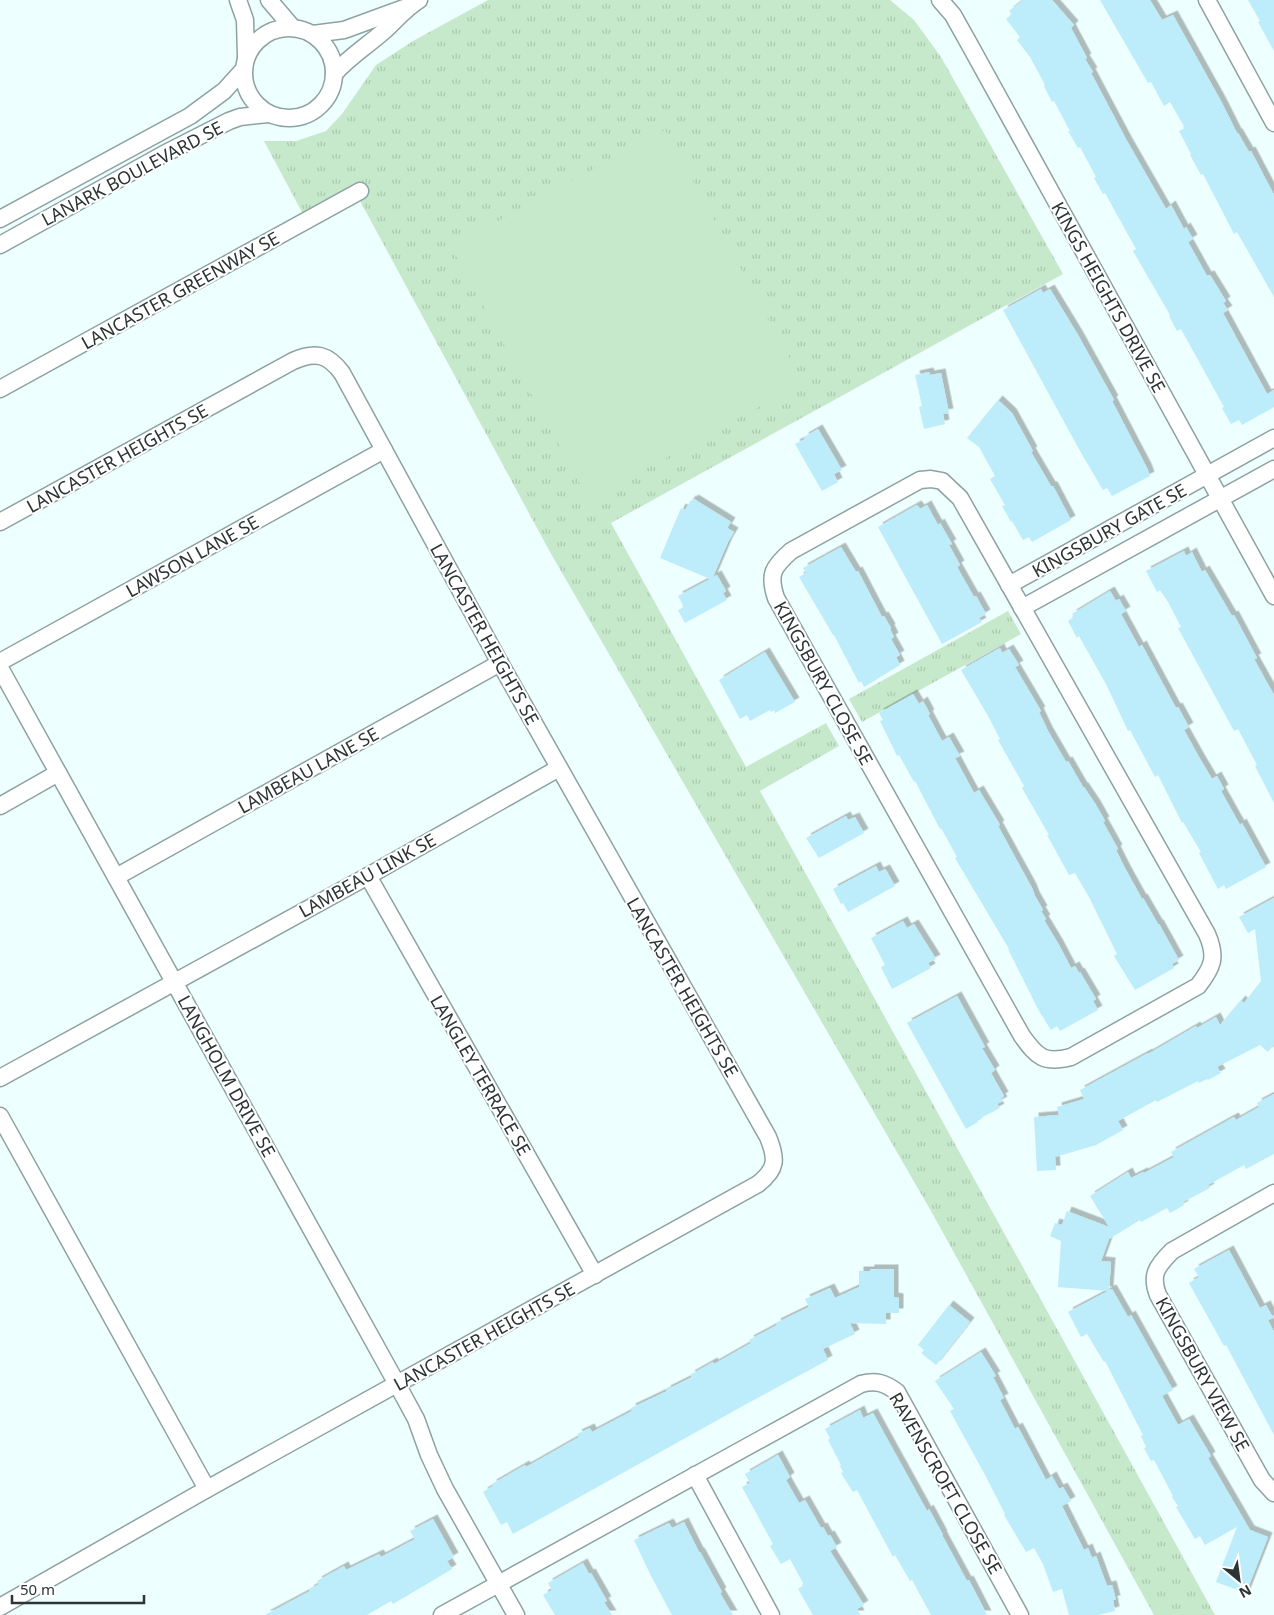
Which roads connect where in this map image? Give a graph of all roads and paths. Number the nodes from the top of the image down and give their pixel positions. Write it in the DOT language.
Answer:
graph roads {
  1 [pos="238,0"];
  2 [pos="269,0"];
  3 [pos="940,0"];
  4 [pos="1208,0"];
  5 [pos="414,3"];
  6 [pos="292,27"];
  7 [pos="313,34"];
  8 [pos="245,63"];
  9 [pos="334,74"];
  10 [pos="268,114"];
  11 [pos="1274,122"];
  12 [pos="360,190"];
  13 [pos="0,219"];
  14 [pos="0,245"];
  15 [pos="0,389"];
  16 [pos="1274,438"];
  17 [pos="384,450"];
  18 [pos="1274,469"];
  19 [pos="1208,475"];
  20 [pos="1220,499"];
  21 [pos="0,522"];
  22 [pos="1009,585"];
  23 [pos="1274,596"];
  24 [pos="1022,608"];
  25 [pos="0,662"];
  26 [pos="500,663"];
  27 [pos="0,668"];
  28 [pos="559,768"];
  29 [pos="58,773"];
  30 [pos="0,806"];
  31 [pos="368,876"];
  32 [pos="116,877"];
  33 [pos="175,982"];
  34 [pos="0,1078"];
  35 [pos="0,1116"];
  36 [pos="1274,1193"];
  37 [pos="595,1275"];
  38 [pos="397,1384"];
  39 [pos="695,1475"];
  40 [pos="207,1489"];
  41 [pos="1274,1493"];
  42 [pos="498,1583"];
  43 [pos="0,1606"];
  44 [pos="442,1615"];
  45 [pos="516,1615"];
  46 [pos="771,1615"];
  47 [pos="1020,1615"];
  1 -- 8 [label="street"];
  2 -- 6 [label="street"];
  3 -- 19 [label="street, KINGS HEIGHTS DRIVE SE"];
  4 -- 11 [label="street"];
  5 -- 7 [label="street"];
  5 -- 9 [label="street"];
  6 -- 7 [label="street"];
  6 -- 8 [label="street"];
  7 -- 9 [label="street"];
  8 -- 10 [label="street"];
  8 -- 13 [label="street, LANARK BOULEVARD SE"];
  9 -- 10 [label="street"];
  10 -- 14 [label="street, LANARK BOULEVARD SE"];
  12 -- 15 [label="street, LANCASTER GREENWAY SE"];
  16 -- 19 [label="street, KINGSBURY GATE SE"];
  17 -- 21 [label="street, LANCASTER HEIGHTS SE"];
  17 -- 25 [label="street, LAWSON LANE SE"];
  17 -- 26 [label="street, LANCASTER HEIGHTS SE"];
  18 -- 20 [label="street, KINGSBURY GATE SE"];
  19 -- 20 [label="street, KINGS HEIGHTS DRIVE SE"];
  19 -- 22 [label="street, KINGSBURY GATE SE"];
  20 -- 23 [label="street, KINGS HEIGHTS DRIVE SE"];
  20 -- 24 [label="street, KINGSBURY GATE SE"];
  22 -- 24 [label="street, KINGSBURY CLOSE SE"];
  22 -- 24 [label="street, KINGSBURY CLOSE SE"];
  26 -- 28 [label="street, LANCASTER HEIGHTS SE"];
  26 -- 32 [label="street, LAMBEAU LANE SE"];
  27 -- 29 [label="street, LANGHOLM DRIVE SE"];
  28 -- 31 [label="street, LAMBEAU LINK SE"];
  28 -- 37 [label="street, LANCASTER HEIGHTS SE"];
  29 -- 30 [label="street"];
  29 -- 32 [label="street, LANGHOLM DRIVE SE"];
  31 -- 33 [label="street, LAMBEAU LINK SE"];
  31 -- 37 [label="street, LANGLEY TERRACE SE"];
  32 -- 33 [label="street, LANGHOLM DRIVE SE"];
  33 -- 34 [label="street, LAMBEAU LINK SE"];
  33 -- 38 [label="street, LANGHOLM DRIVE SE"];
  35 -- 40 [label="street"];
  36 -- 41 [label="street, KINGSBURY VIEW SE"];
  37 -- 38 [label="street, LANCASTER HEIGHTS SE"];
  38 -- 40 [label="street, LANCASTER HEIGHTS SE"];
  38 -- 42 [label="street, LANGHOLM DRIVE SE"];
  39 -- 42 [label="street, RAVENSCROFT CLOSE SE"];
  39 -- 46 [label="street"];
  39 -- 47 [label="street, RAVENSCROFT CLOSE SE"];
  40 -- 43 [label="street, LANCASTER HEIGHTS SE"];
  42 -- 44 [label="street, RAVENSCROFT CLOSE SE"];
  42 -- 45 [label="street, LANGHOLM DRIVE SE"];
}
